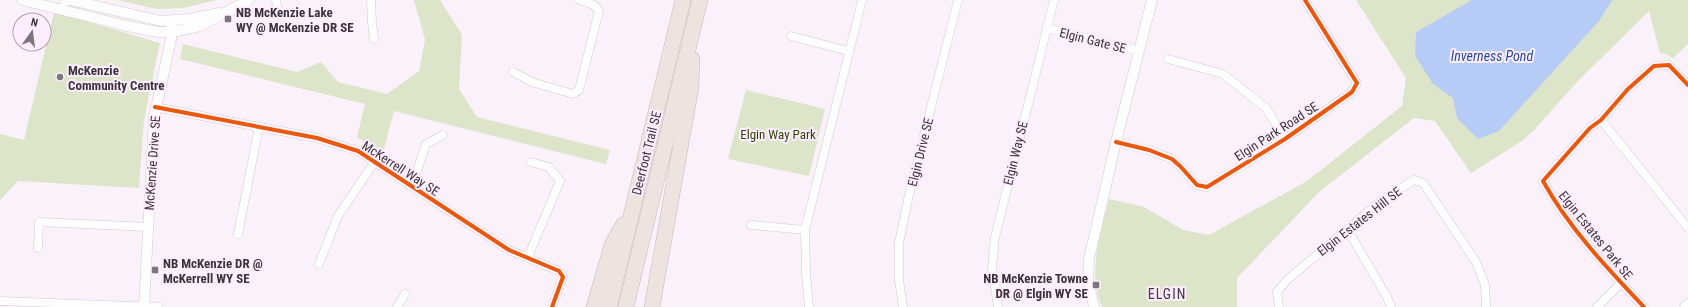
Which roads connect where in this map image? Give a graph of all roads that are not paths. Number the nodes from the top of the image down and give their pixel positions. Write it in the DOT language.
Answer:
graph roads {
  1 [pos="22,0"];
  2 [pos="70,0"];
  3 [pos="249,0"];
  4 [pos="276,0"];
  5 [pos="371,0"];
  6 [pos="580,0"];
  7 [pos="683,0"];
  8 [pos="700,0"];
  9 [pos="862,0"];
  10 [pos="958,0"];
  11 [pos="1054,0"];
  12 [pos="1152,0"];
  13 [pos="1305,0"];
  14 [pos="63,5"];
  15 [pos="225,12"];
  16 [pos="279,15"];
  17 [pos="172,21"];
  18 [pos="693,28"];
  19 [pos="1047,28"];
  20 [pos="172,32"];
  21 [pos="791,36"];
  22 [pos="374,39"];
  23 [pos="848,51"];
  24 [pos="1139,51"];
  25 [pos="1168,59"];
  26 [pos="513,72"];
  27 [pos="1688,85"];
  28 [pos="155,107"];
  29 [pos="1601,120"];
  30 [pos="259,127"];
  31 [pos="443,136"];
  32 [pos="1285,139"];
  33 [pos="1116,142"];
  34 [pos="374,161"];
  35 [pos="531,162"];
  36 [pos="408,184"];
  37 [pos="632,208"];
  38 [pos="751,225"];
  39 [pos="148,227"];
  40 [pos="1688,228"];
  41 [pos="1347,229"];
  42 [pos="806,230"];
  43 [pos="238,234"];
  44 [pos="663,242"];
  45 [pos="38,248"];
  46 [pos="528,257"];
  47 [pos="319,264"];
  48 [pos="1621,283"];
  49 [pos="405,294"];
  50 [pos="0,301"];
  51 [pos="1688,304"];
  52 [pos="144,307"];
  53 [pos="158,307"];
  54 [pos="397,307"];
  55 [pos="552,307"];
  56 [pos="594,307"];
  57 [pos="609,307"];
  58 [pos="626,307"];
  59 [pos="652,307"];
  60 [pos="661,307"];
  61 [pos="808,307"];
  62 [pos="903,307"];
  63 [pos="998,307"];
  64 [pos="1094,307"];
  65 [pos="1279,307"];
  66 [pos="1391,307"];
  67 [pos="1486,307"];
  68 [pos="1596,307"];
  69 [pos="1644,307"];
  70 [pos="1685,307"];
  1 -- 14 [label="street"];
  2 -- 17 [label="street"];
  3 -- 15 [label="street"];
  4 -- 16 [label="street"];
  5 -- 22 [label="street"];
  6 -- 26 [label="street"];
  7 -- 37 [label="highway, Deerfoot Trail SE"];
  8 -- 18 [label="highway, Deerfoot Trail SE"];
  9 -- 23 [label="street"];
  10 -- 62 [label="street, Elgin Drive SE"];
  11 -- 19 [label="street, Elgin Way SE"];
  12 -- 24 [label="street"];
  13 -- 32 [label="street, Elgin Park Road SE"];
  14 -- 20 [label="street"];
  15 -- 17 [label="street"];
  15 -- 20 [label="street"];
  17 -- 20 [label="street, McKenzie Drive SE"];
  18 -- 44 [label="highway"];
  18 -- 58 [label="highway, Deerfoot Trail SE"];
  19 -- 24 [label="street, Elgin Gate SE"];
  19 -- 63 [label="street, Elgin Way SE"];
  20 -- 28 [label="street, McKenzie Drive SE"];
  21 -- 23 [label="street"];
  23 -- 42 [label="street"];
  24 -- 33 [label="street"];
  25 -- 32 [label="street"];
  27 -- 29 [label="street, Elgin Estates Park SE"];
  28 -- 30 [label="street, McKerrell Way SE"];
  28 -- 39 [label="street, McKenzie Drive SE"];
  29 -- 40 [label="street"];
  29 -- 48 [label="street, Elgin Estates Park SE"];
  30 -- 34 [label="street, McKerrell Way SE"];
  30 -- 43 [label="street"];
  31 -- 36 [label="street"];
  32 -- 33 [label="street, Elgin Park Road SE"];
  33 -- 64 [label="street"];
  34 -- 36 [label="street, McKerrell Way SE"];
  34 -- 47 [label="street"];
  35 -- 46 [label="street"];
  36 -- 46 [label="street, McKerrell Way SE"];
  37 -- 56 [label="highway"];
  37 -- 57 [label="highway, Deerfoot Trail SE"];
  38 -- 42 [label="street"];
  39 -- 45 [label="street"];
  39 -- 52 [label="street, McKenzie Drive SE"];
  41 -- 65 [label="street, Elgin Estates Hill SE"];
  41 -- 66 [label="street"];
  41 -- 67 [label="street, Elgin Estates Hill SE"];
  42 -- 61 [label="street"];
  44 -- 59 [label="highway"];
  44 -- 60 [label="highway"];
  46 -- 55 [label="street, McKerrell Way SE"];
  48 -- 68 [label="street"];
  48 -- 69 [label="street, Elgin Estates Park SE"];
  49 -- 54 [label="street"];
  50 -- 52 [label="street"];
  51 -- 70 [label="street"];
  52 -- 53 [label="street"];
}
